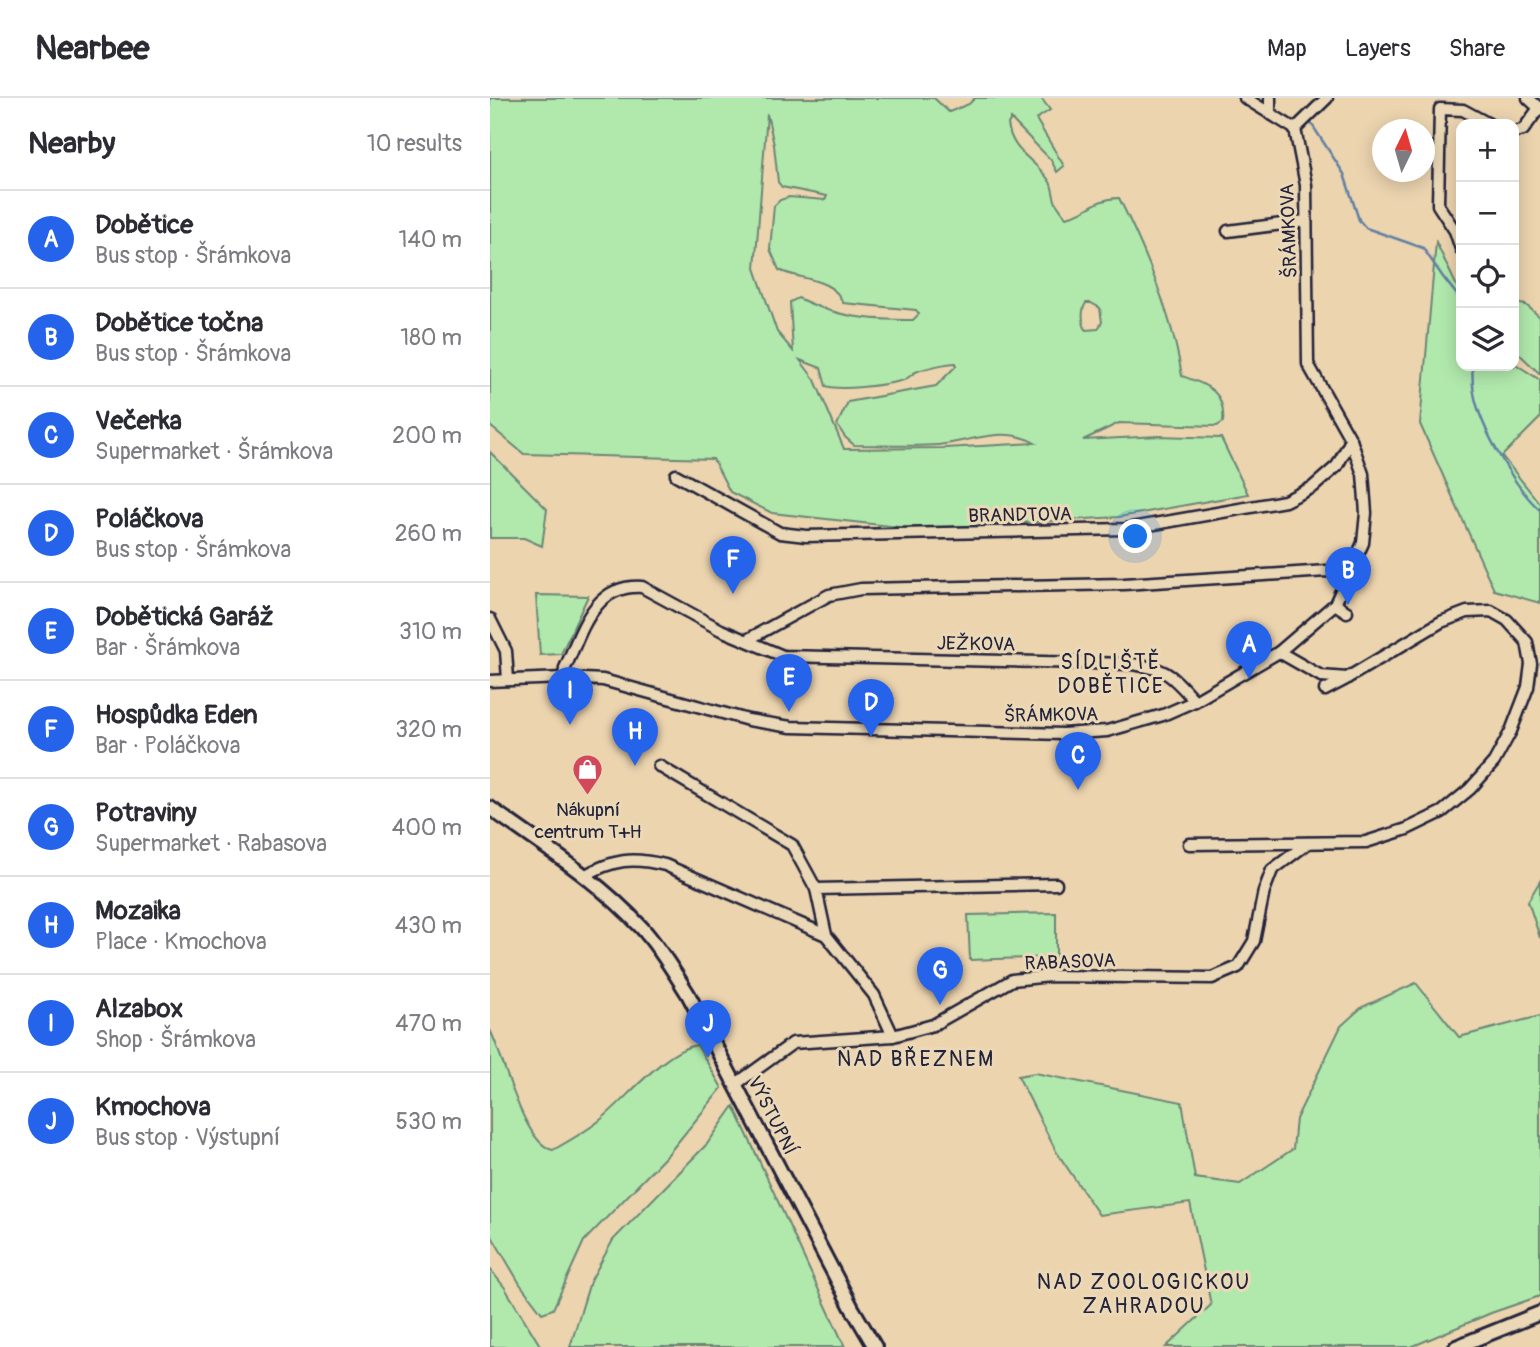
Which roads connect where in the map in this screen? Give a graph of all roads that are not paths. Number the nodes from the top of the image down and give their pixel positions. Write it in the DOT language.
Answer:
graph roads {
  1 [pos="1270,98"];
  2 [pos="1327,98"];
  3 [pos="1528,98"];
  4 [pos="1248,99"];
  5 [pos="1540,109"];
  6 [pos="1270,114"];
  7 [pos="1480,119"];
  8 [pos="1295,129"];
  9 [pos="1519,131"];
  10 [pos="1306,221"];
  11 [pos="1228,231"];
  12 [pos="1460,245"];
  13 [pos="1351,440"];
  14 [pos="676,475"];
  15 [pos="1348,575"];
  16 [pos="1335,604"];
  17 [pos="1347,612"];
  18 [pos="490,619"];
  19 [pos="747,640"];
  20 [pos="1279,652"];
  21 [pos="564,678"];
  22 [pos="1347,678"];
  23 [pos="508,680"];
  24 [pos="490,681"];
  25 [pos="1325,690"];
  26 [pos="1195,701"];
  27 [pos="659,766"];
  28 [pos="490,808"];
  29 [pos="1308,842"];
  30 [pos="1189,844"];
  31 [pos="584,876"];
  32 [pos="1056,884"];
  33 [pos="816,889"];
  34 [pos="826,934"];
  35 [pos="893,1036"];
  36 [pos="736,1084"];
  37 [pos="1540,1313"];
  38 [pos="875,1347"];
  39 [pos="1455,1347"];
  1 -- 6 [label="street"];
  2 -- 8 [label="street"];
  3 -- 5 [label="street"];
  4 -- 6 [label="street"];
  5 -- 9 [label="street"];
  6 -- 8 [label="street"];
  7 -- 12 [label="street"];
  8 -- 10 [label="street, ŠRÁMKOVA"];
  10 -- 11 [label="street"];
  10 -- 13 [label="street, ŠRÁMKOVA"];
  13 -- 14 [label="street, BRANDTOVA"];
  13 -- 15 [label="street, ŠRÁMKOVA"];
  15 -- 16 [label="street, ŠRÁMKOVA"];
  15 -- 19 [label="street"];
  16 -- 17 [label="street"];
  16 -- 20 [label="street, ŠRÁMKOVA"];
  18 -- 23 [label="street"];
  19 -- 21 [label="street, JEŽKOVA"];
  19 -- 26 [label="street, JEŽKOVA"];
  20 -- 22 [label="street"];
  20 -- 26 [label="street, ŠRÁMKOVA"];
  21 -- 23 [label="street, ŠRÁMKOVA"];
  21 -- 26 [label="street, ŠRÁMKOVA"];
  22 -- 25 [label="street"];
  22 -- 29 [label="street"];
  23 -- 24 [label="street, ŠRÁMKOVA"];
  27 -- 33 [label="street"];
  28 -- 31 [label="street, VÝSTUPNÍ"];
  29 -- 30 [label="street"];
  29 -- 35 [label="street, RABASOVA"];
  31 -- 34 [label="street"];
  31 -- 36 [label="street, VÝSTUPNÍ"];
  32 -- 33 [label="street"];
  33 -- 34 [label="street"];
  34 -- 35 [label="street"];
  35 -- 36 [label="street, RABASOVA"];
  36 -- 38 [label="street, VÝSTUPNÍ"];
  37 -- 39 [label="street"];
}
